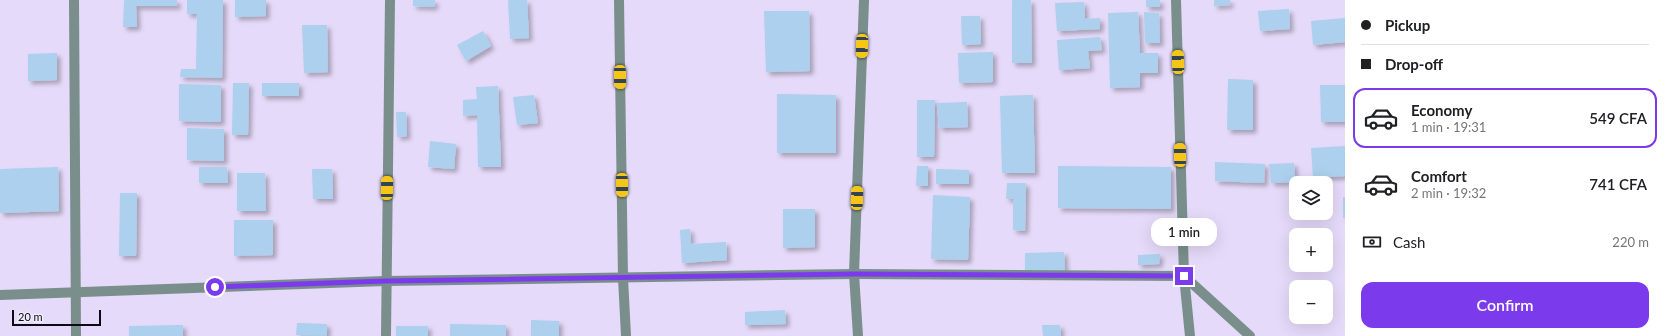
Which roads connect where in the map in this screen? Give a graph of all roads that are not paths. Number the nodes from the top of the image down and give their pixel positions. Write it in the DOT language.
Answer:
graph roads {
  1 [pos="74,0"];
  2 [pos="390,0"];
  3 [pos="619,0"];
  4 [pos="864,0"];
  5 [pos="1176,0"];
  6 [pos="854,274"];
  7 [pos="1184,276"];
  8 [pos="623,278"];
  9 [pos="385,281"];
  10 [pos="76,292"];
  11 [pos="0,295"];
  12 [pos="76,336"];
  13 [pos="386,336"];
  14 [pos="626,336"];
  15 [pos="858,336"];
  16 [pos="1190,336"];
  17 [pos="1250,336"];
  1 -- 10 [label="street"];
  2 -- 9 [label="street"];
  3 -- 8 [label="street"];
  4 -- 6 [label="street"];
  5 -- 7 [label="street"];
  6 -- 7 [label="street"];
  6 -- 8 [label="street"];
  6 -- 15 [label="street"];
  7 -- 16 [label="street"];
  7 -- 17 [label="street"];
  8 -- 9 [label="street"];
  8 -- 14 [label="street"];
  9 -- 10 [label="street"];
  9 -- 13 [label="street"];
  10 -- 11 [label="street"];
  10 -- 12 [label="street"];
}
